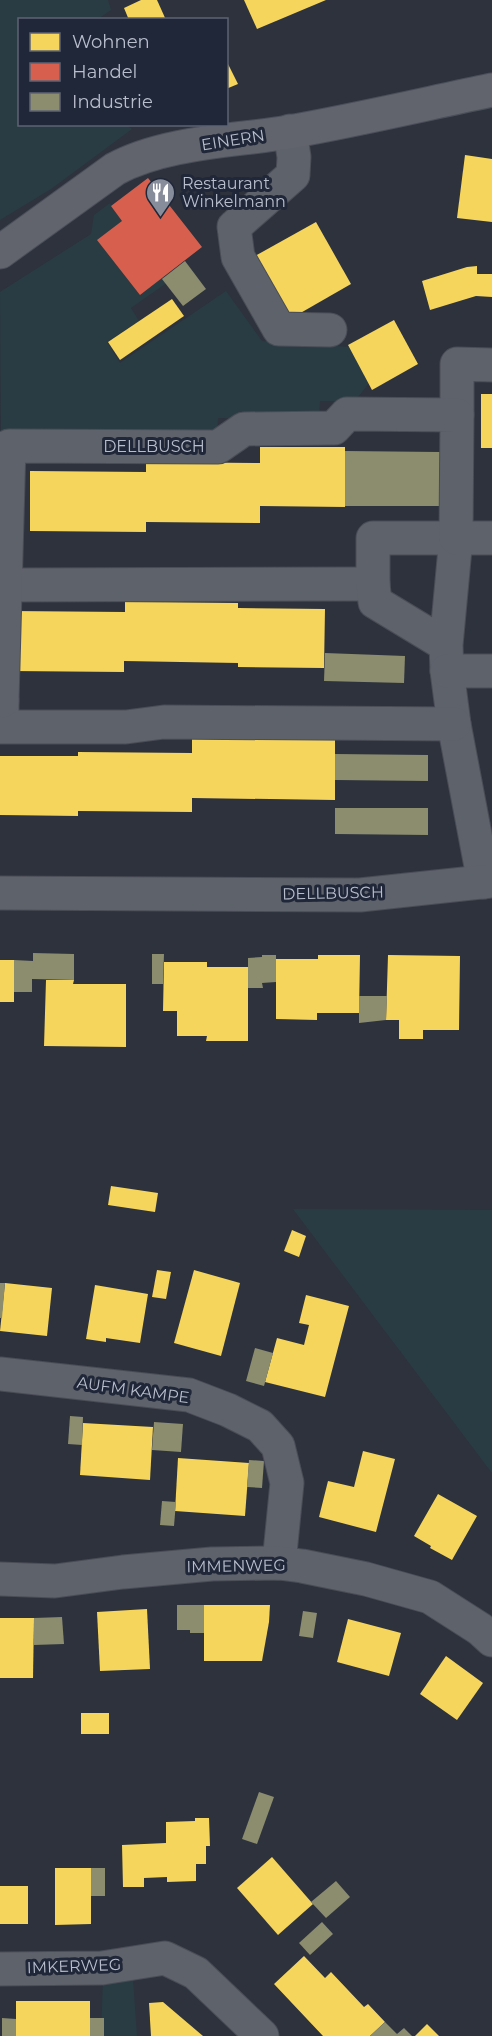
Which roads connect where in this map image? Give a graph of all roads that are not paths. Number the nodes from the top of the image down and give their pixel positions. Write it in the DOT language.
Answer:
graph roads {
  1 [pos="492,90"];
  2 [pos="290,131"];
  3 [pos="0,252"];
  4 [pos="330,330"];
  5 [pos="492,365"];
  6 [pos="457,415"];
  7 [pos="4,487"];
  8 [pos="456,538"];
  9 [pos="492,538"];
  10 [pos="372,584"];
  11 [pos="5,585"];
  12 [pos="446,658"];
  13 [pos="492,671"];
  14 [pos="1,701"];
  15 [pos="454,724"];
  16 [pos="488,881"];
  17 [pos="0,893"];
  18 [pos="0,1374"];
  19 [pos="279,1563"];
  20 [pos="0,1579"];
  21 [pos="492,1641"];
  22 [pos="0,1969"];
  23 [pos="262,2036"];
  1 -- 2 [label="main road, EINERN"];
  2 -- 3 [label="main road, EINERN"];
  2 -- 4 [label="street"];
  5 -- 6 [label="street"];
  6 -- 7 [label="street, DELLBUSCH"];
  6 -- 8 [label="street, DELLBUSCH"];
  7 -- 11 [label="street, DELLBUSCH"];
  8 -- 9 [label="street"];
  8 -- 10 [label="street"];
  8 -- 12 [label="street, DELLBUSCH"];
  10 -- 11 [label="street"];
  10 -- 12 [label="street"];
  11 -- 14 [label="street, DELLBUSCH"];
  12 -- 13 [label="street"];
  12 -- 15 [label="street, DELLBUSCH"];
  14 -- 15 [label="street, DELLBUSCH"];
  15 -- 16 [label="street, DELLBUSCH"];
  16 -- 17 [label="street, DELLBUSCH"];
  18 -- 19 [label="street, AUFM KAMPE"];
  19 -- 20 [label="street, IMMENWEG"];
  19 -- 21 [label="street, IMMENWEG"];
  22 -- 23 [label="street, IMKERWEG"];
}
